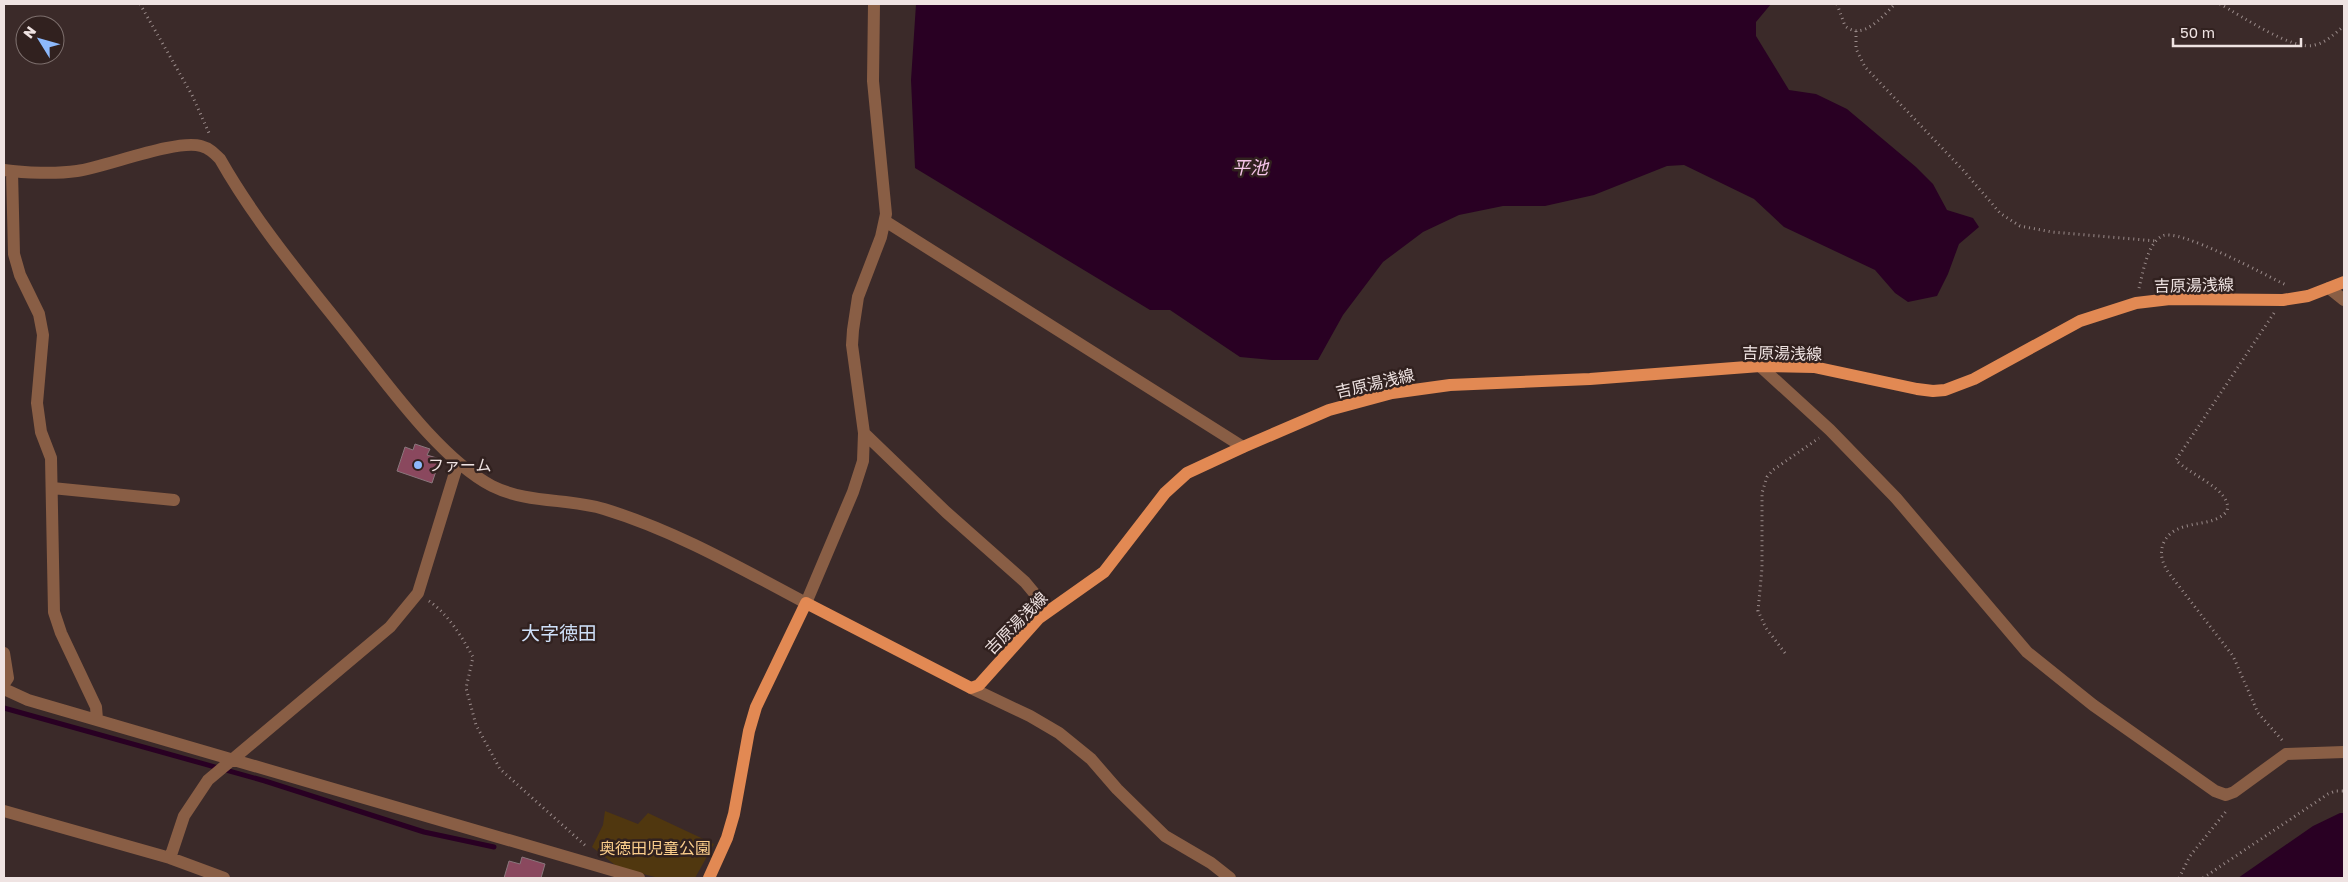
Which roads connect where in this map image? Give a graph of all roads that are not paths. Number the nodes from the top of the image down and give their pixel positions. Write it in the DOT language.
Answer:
graph roads {
  1 [pos="874,4"];
  2 [pos="8,171"];
  3 [pos="885,221"];
  4 [pos="2344,282"];
  5 [pos="2329,288"];
  6 [pos="2344,300"];
  7 [pos="1760,366"];
  8 [pos="864,433"];
  9 [pos="1243,447"];
  10 [pos="458,462"];
  11 [pos="52,488"];
  12 [pos="174,500"];
  13 [pos="806,604"];
  14 [pos="1046,612"];
  15 [pos="4,653"];
  16 [pos="4,684"];
  17 [pos="971,688"];
  18 [pos="4,689"];
  19 [pos="97,719"];
  20 [pos="2344,752"];
  21 [pos="231,759"];
  22 [pos="4,811"];
  23 [pos="170,858"];
  24 [pos="224,878"];
  25 [pos="639,878"];
  26 [pos="709,878"];
  27 [pos="1230,878"];
  1 -- 3 [label="street"];
  2 -- 10 [label="street"];
  2 -- 11 [label="street"];
  3 -- 8 [label="street"];
  3 -- 9 [label="street"];
  4 -- 5 [label="main road, 吉原湯浅線"];
  5 -- 6 [label="street"];
  5 -- 7 [label="main road, 吉原湯浅線"];
  7 -- 9 [label="main road, 吉原湯浅線"];
  7 -- 20 [label="street"];
  8 -- 13 [label="street"];
  8 -- 14 [label="street"];
  9 -- 14 [label="main road, 吉原湯浅線"];
  10 -- 13 [label="street"];
  10 -- 21 [label="street"];
  11 -- 12 [label="street"];
  11 -- 19 [label="street"];
  13 -- 17 [label="main road"];
  13 -- 26 [label="main road"];
  14 -- 17 [label="main road, 吉原湯浅線"];
  15 -- 16 [label="street"];
  17 -- 27 [label="street"];
  18 -- 19 [label="street"];
  19 -- 21 [label="street"];
  21 -- 23 [label="street"];
  21 -- 25 [label="street"];
  22 -- 23 [label="street"];
  23 -- 24 [label="street"];
}
